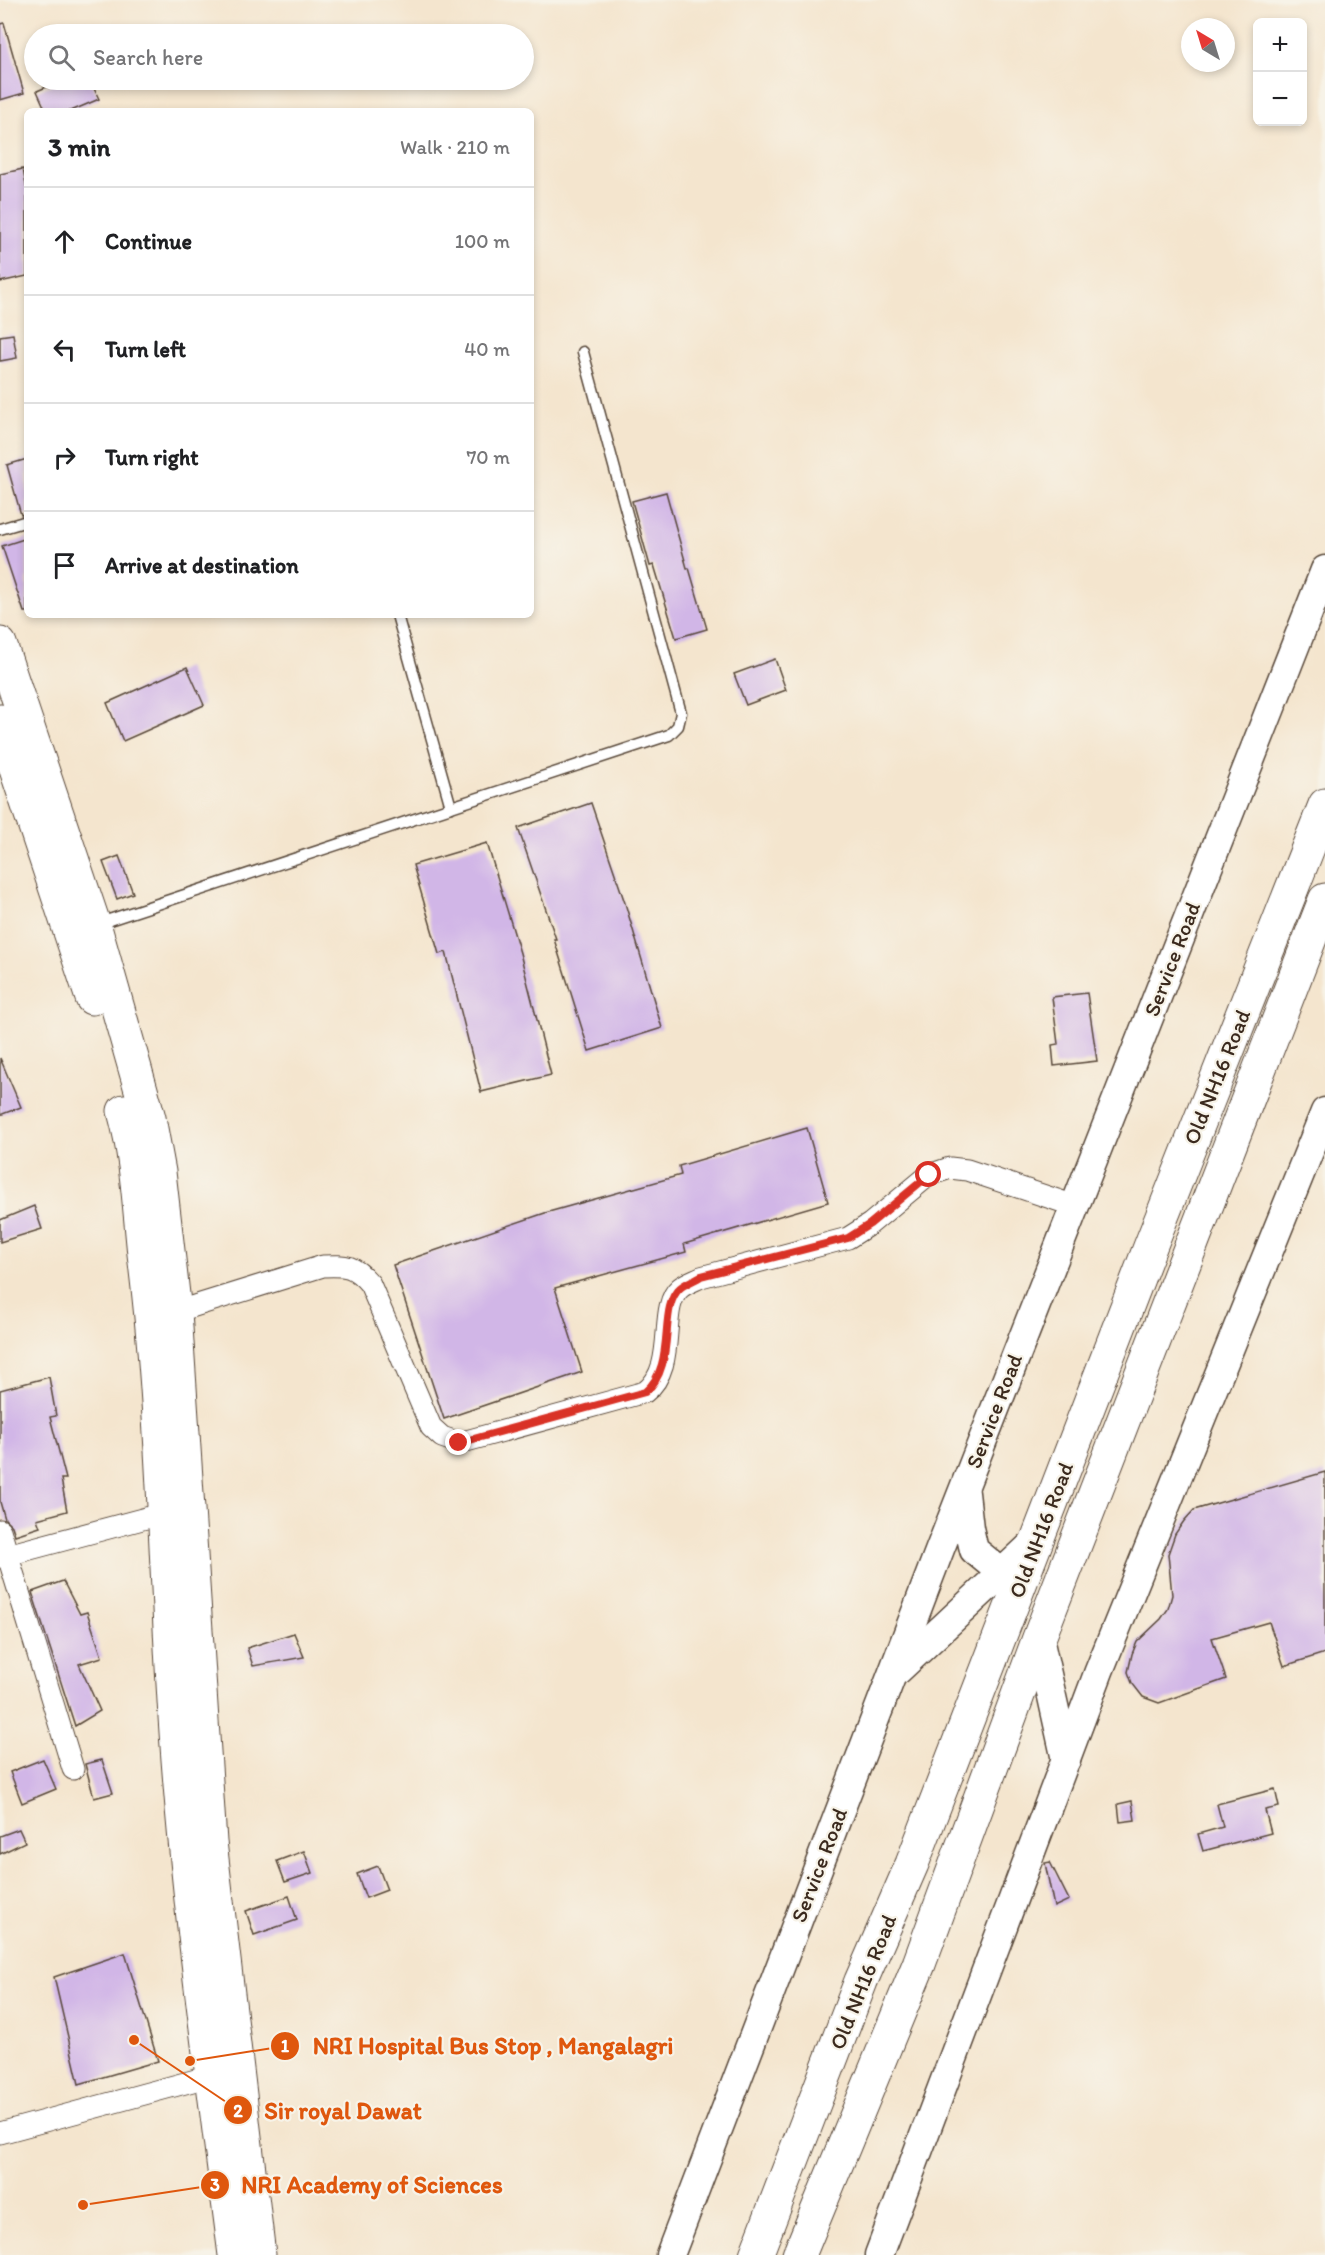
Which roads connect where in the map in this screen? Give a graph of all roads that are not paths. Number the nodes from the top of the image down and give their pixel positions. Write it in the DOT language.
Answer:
graph roads {
  1 [pos="583,352"];
  2 [pos="24,522"];
  3 [pos="0,529"];
  4 [pos="1325,570"];
  5 [pos="398,618"];
  6 [pos="0,644"];
  7 [pos="9,733"];
  8 [pos="1325,805"];
  9 [pos="451,807"];
  10 [pos="1325,900"];
  11 [pos="82,928"];
  12 [pos="1325,1113"];
  13 [pos="1075,1206"];
  14 [pos="175,1312"];
  15 [pos="964,1488"];
  16 [pos="176,1510"];
  17 [pos="0,1530"];
  18 [pos="1037,1540"];
  19 [pos="4,1556"];
  20 [pos="1002,1573"];
  21 [pos="1039,1638"];
  22 [pos="892,1676"];
  23 [pos="1066,1760"];
  24 [pos="73,1769"];
  25 [pos="225,2072"];
  26 [pos="0,2133"];
  27 [pos="235,2255"];
  28 [pos="259,2255"];
  29 [pos="670,2255"];
  30 [pos="756,2255"];
  31 [pos="800,2255"];
  32 [pos="879,2255"];
  1 -- 9 [label="lane"];
  2 -- 3 [label="lane"];
  4 -- 13 [label="street, Service Road"];
  5 -- 9 [label="lane"];
  6 -- 7 [label="main road"];
  7 -- 11 [label="main road"];
  8 -- 18 [label="main road, Old NH16 Road"];
  9 -- 11 [label="lane"];
  10 -- 21 [label="main road, Old NH16 Road"];
  11 -- 14 [label="main road"];
  11 -- 16 [label="main road"];
  12 -- 23 [label="street"];
  13 -- 14 [label="street"];
  13 -- 15 [label="street, Service Road"];
  14 -- 16 [label="main road"];
  15 -- 20 [label="street"];
  15 -- 22 [label="street, Service Road"];
  16 -- 19 [label="street"];
  16 -- 25 [label="main road"];
  17 -- 19 [label="street"];
  18 -- 20 [label="street"];
  18 -- 30 [label="main road, Old NH16 Road"];
  19 -- 24 [label="street"];
  20 -- 22 [label="street"];
  21 -- 23 [label="street"];
  21 -- 31 [label="main road, Old NH16 Road"];
  22 -- 29 [label="street, Service Road"];
  23 -- 32 [label="street"];
  25 -- 26 [label="street"];
  25 -- 27 [label="main road"];
  25 -- 28 [label="main road"];
}
